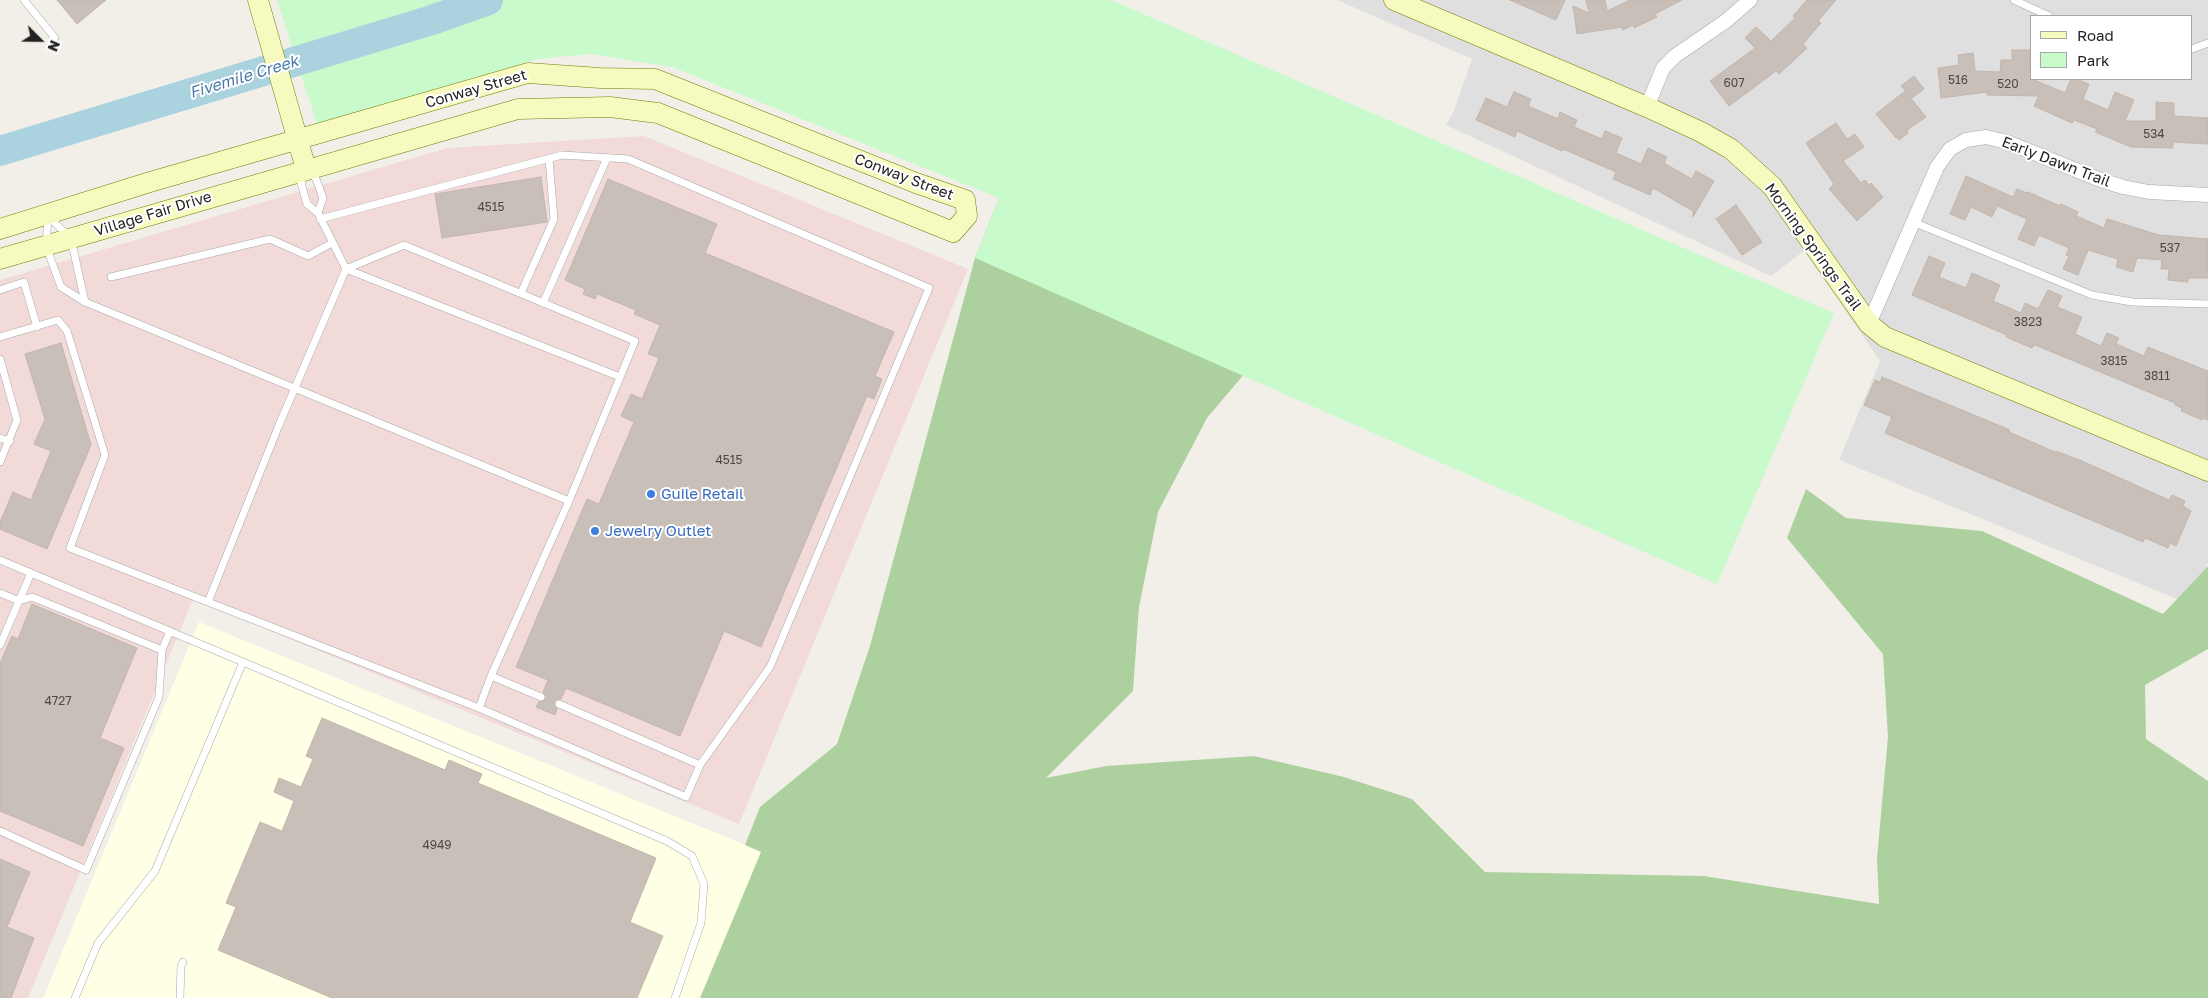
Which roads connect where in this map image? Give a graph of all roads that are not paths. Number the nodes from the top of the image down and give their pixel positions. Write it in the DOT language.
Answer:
graph roads {
  1 [pos="24,0"];
  2 [pos="258,0"];
  3 [pos="1394,0"];
  4 [pos="1750,0"];
  5 [pos="2014,0"];
  6 [pos="2047,15"];
  7 [pos="55,38"];
  8 [pos="2208,43"];
  9 [pos="2193,49"];
  10 [pos="1646,107"];
  11 [pos="299,140"];
  12 [pos="607,158"];
  13 [pos="549,159"];
  14 [pos="306,169"];
  15 [pos="2208,195"];
  16 [pos="48,216"];
  17 [pos="319,216"];
  18 [pos="1913,222"];
  19 [pos="0,229"];
  20 [pos="71,239"];
  21 [pos="332,243"];
  22 [pos="46,246"];
  23 [pos="0,259"];
  24 [pos="346,269"];
  25 [pos="111,277"];
  26 [pos="0,290"];
  27 [pos="521,294"];
  28 [pos="85,302"];
  29 [pos="543,303"];
  30 [pos="2208,304"];
  31 [pos="1869,324"];
  32 [pos="36,327"];
  33 [pos="0,336"];
  34 [pos="0,359"];
  35 [pos="620,377"];
  36 [pos="296,388"];
  37 [pos="0,438"];
  38 [pos="10,441"];
  39 [pos="0,462"];
  40 [pos="2208,471"];
  41 [pos="569,501"];
  42 [pos="0,560"];
  43 [pos="31,572"];
  44 [pos="0,593"];
  45 [pos="19,600"];
  46 [pos="208,602"];
  47 [pos="170,631"];
  48 [pos="0,645"];
  49 [pos="162,650"];
  50 [pos="243,662"];
  51 [pos="491,676"];
  52 [pos="541,697"];
  53 [pos="559,704"];
  54 [pos="479,708"];
  55 [pos="700,765"];
  56 [pos="0,831"];
  57 [pos="183,962"];
  58 [pos="75,998"];
  59 [pos="180,998"];
  60 [pos="675,998"];
  1 -- 7 [label="lane"];
  2 -- 11 [label="street"];
  3 -- 10 [label="street, Morning Springs Trail"];
  4 -- 10 [label="street"];
  5 -- 6 [label="lane"];
  8 -- 9 [label="lane"];
  10 -- 31 [label="street, Morning Springs Trail"];
  11 -- 14 [label="street"];
  11 -- 14 [label="street, Conway Street"];
  11 -- 16 [label="street, Village Fair Drive"];
  12 -- 13 [label="lane"];
  12 -- 29 [label="lane"];
  12 -- 55 [label="lane"];
  13 -- 17 [label="lane"];
  13 -- 27 [label="lane"];
  14 -- 17 [label="lane"];
  14 -- 17 [label="lane"];
  14 -- 20 [label="street, Village Fair Drive"];
  15 -- 18 [label="street, Early Dawn Trail"];
  16 -- 19 [label="street, Village Fair Drive"];
  16 -- 20 [label="lane"];
  16 -- 22 [label="lane"];
  17 -- 21 [label="lane"];
  18 -- 30 [label="lane"];
  18 -- 31 [label="street, Early Dawn Trail"];
  20 -- 22 [label="street, Village Fair Drive"];
  20 -- 28 [label="lane"];
  21 -- 24 [label="lane"];
  21 -- 25 [label="lane"];
  22 -- 23 [label="street, Village Fair Drive"];
  22 -- 28 [label="lane"];
  24 -- 27 [label="lane"];
  24 -- 35 [label="lane"];
  24 -- 36 [label="lane"];
  26 -- 32 [label="lane"];
  27 -- 29 [label="lane"];
  28 -- 36 [label="lane"];
  29 -- 35 [label="lane"];
  31 -- 40 [label="street, Morning Springs Trail"];
  32 -- 33 [label="lane"];
  32 -- 46 [label="lane"];
  34 -- 38 [label="lane"];
  35 -- 41 [label="lane"];
  36 -- 41 [label="lane"];
  36 -- 46 [label="lane"];
  37 -- 38 [label="lane"];
  38 -- 39 [label="lane"];
  41 -- 51 [label="lane"];
  42 -- 43 [label="lane"];
  43 -- 45 [label="lane"];
  43 -- 47 [label="lane"];
  44 -- 45 [label="lane"];
  45 -- 48 [label="lane"];
  45 -- 49 [label="lane"];
  46 -- 54 [label="lane"];
  47 -- 49 [label="lane"];
  47 -- 50 [label="lane"];
  49 -- 56 [label="lane"];
  50 -- 58 [label="lane"];
  50 -- 60 [label="lane"];
  51 -- 52 [label="lane"];
  51 -- 54 [label="lane"];
  53 -- 55 [label="lane"];
  54 -- 55 [label="lane"];
  57 -- 59 [label="lane"];
}
